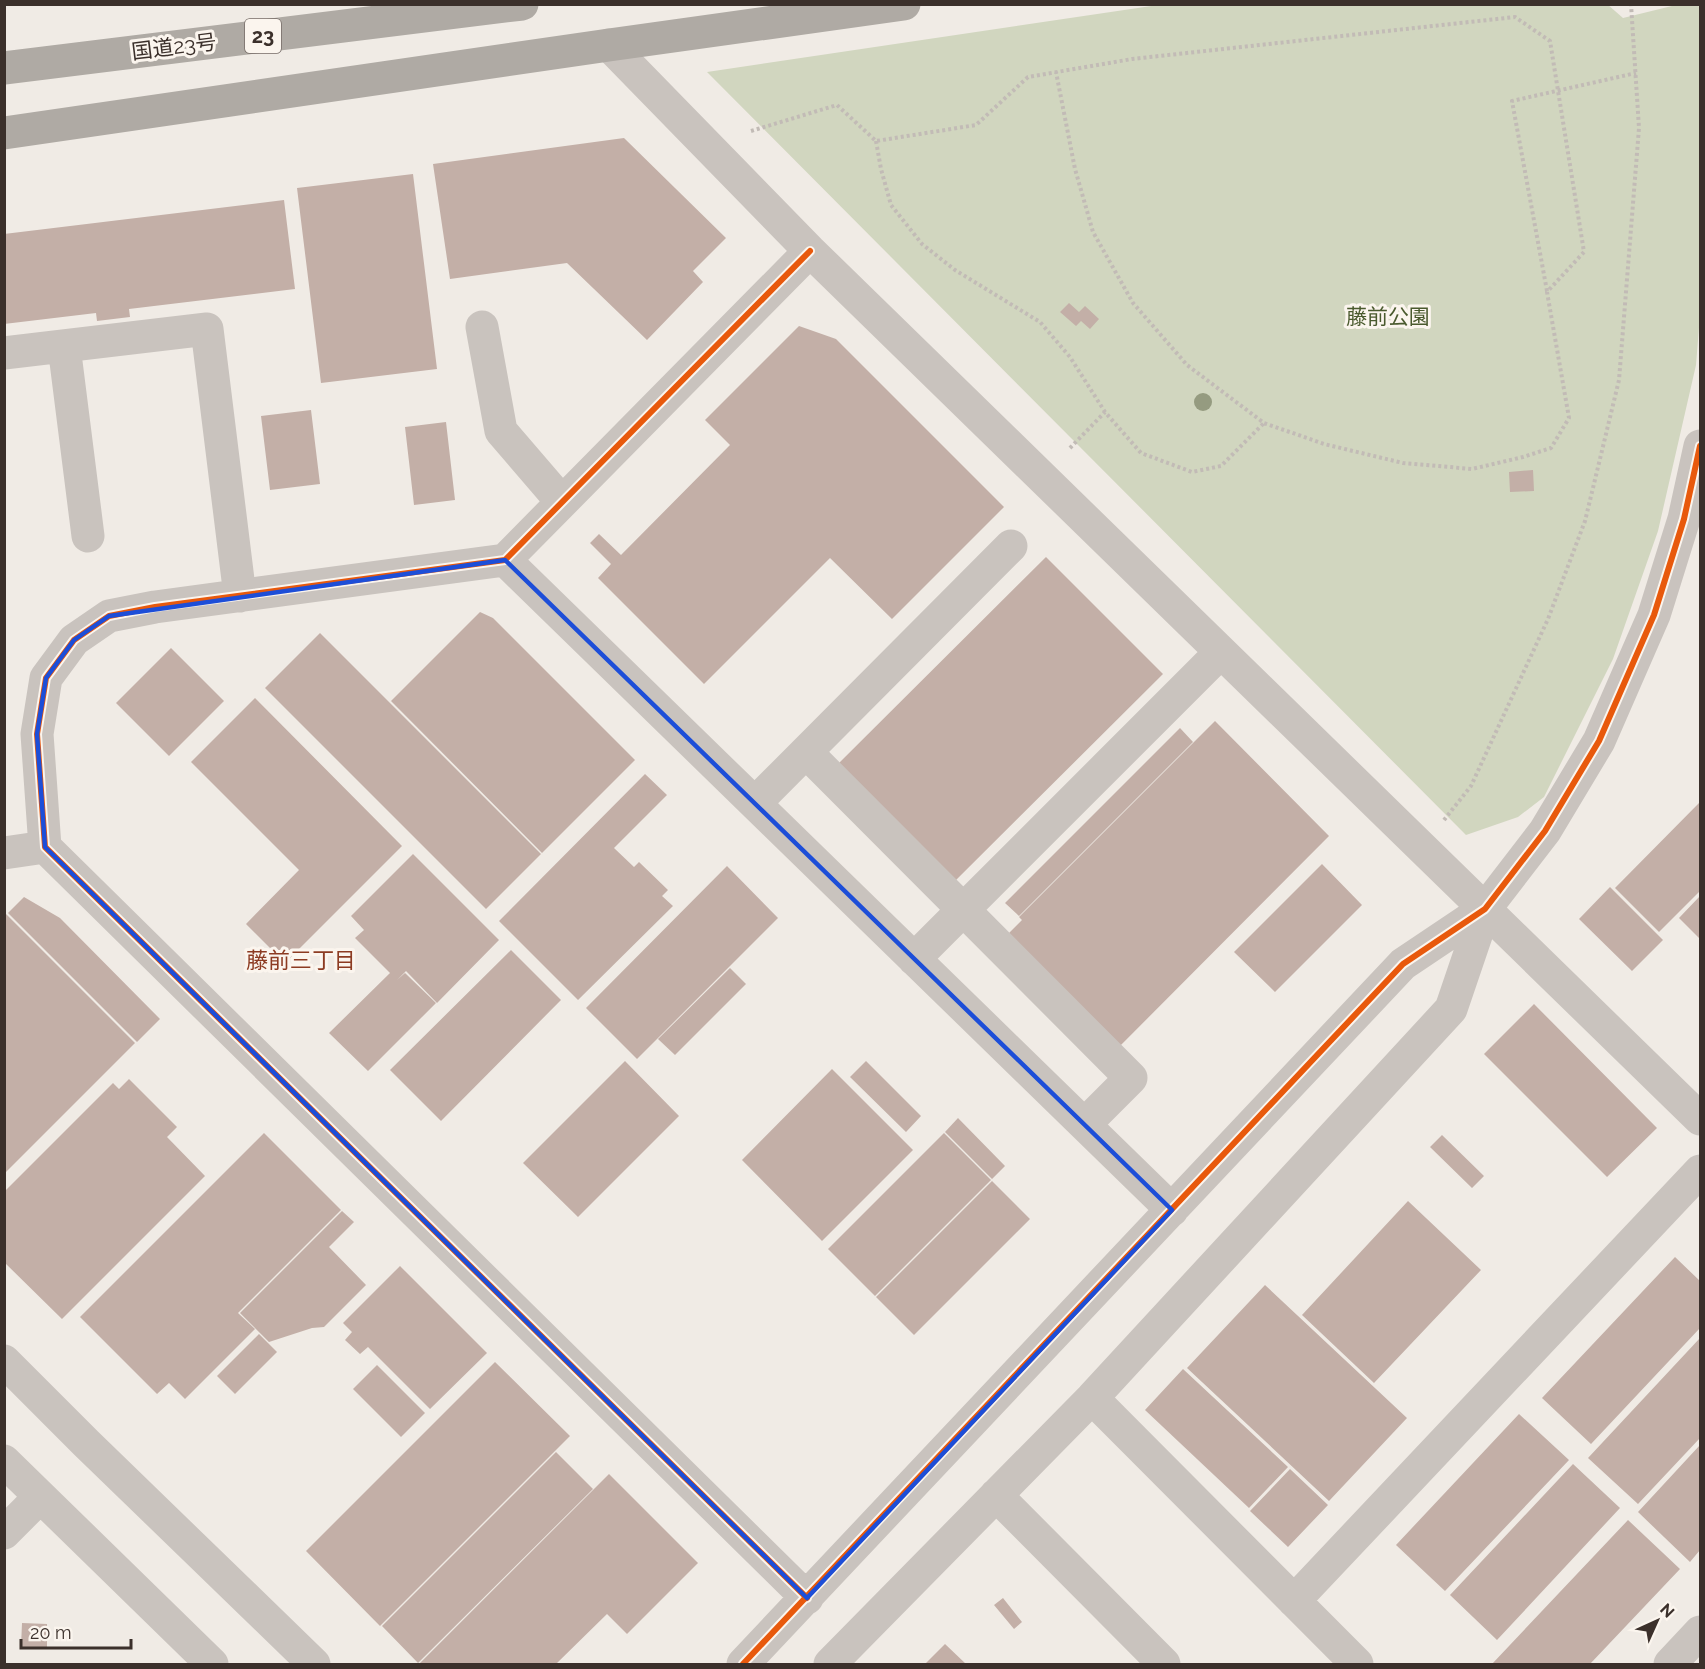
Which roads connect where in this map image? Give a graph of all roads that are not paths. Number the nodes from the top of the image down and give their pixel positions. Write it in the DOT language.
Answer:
graph roads {
  1 [pos="522,4"];
  2 [pos="904,4"];
  3 [pos="609,45"];
  4 [pos="4,68"];
  5 [pos="4,133"];
  6 [pos="810,251"];
  7 [pos="482,327"];
  8 [pos="64,345"];
  9 [pos="4,352"];
  10 [pos="1701,446"];
  11 [pos="562,502"];
  12 [pos="88,536"];
  13 [pos="1011,546"];
  14 [pos="505,560"];
  15 [pos="240,596"];
  16 [pos="1221,652"];
  17 [pos="806,752"];
  18 [pos="754,803"];
  19 [pos="45,847"];
  20 [pos="4,853"];
  21 [pos="1485,909"];
  22 [pos="963,910"];
  23 [pos="914,959"];
  24 [pos="1701,1119"];
  25 [pos="1085,1124"];
  26 [pos="1701,1171"];
  27 [pos="1172,1210"];
  28 [pos="4,1360"];
  29 [pos="1092,1398"];
  30 [pos="4,1461"];
  31 [pos="996,1495"];
  32 [pos="40,1497"];
  33 [pos="4,1533"];
  34 [pos="807,1598"];
  35 [pos="1294,1601"];
  36 [pos="1701,1632"];
  37 [pos="212,1665"];
  38 [pos="314,1665"];
  39 [pos="743,1665"];
  40 [pos="830,1665"];
  41 [pos="1164,1665"];
  42 [pos="1357,1665"];
  43 [pos="1670,1665"];
  1 -- 4 [label="highway, 国道23号 / 23"];
  2 -- 3 [label="highway"];
  3 -- 5 [label="highway"];
  3 -- 6 [label="street"];
  6 -- 11 [label="street"];
  6 -- 16 [label="street"];
  7 -- 11 [label="street"];
  8 -- 9 [label="street"];
  8 -- 12 [label="street"];
  8 -- 15 [label="street"];
  10 -- 21 [label="street"];
  11 -- 14 [label="street"];
  13 -- 17 [label="street"];
  14 -- 15 [label="street"];
  14 -- 18 [label="street"];
  15 -- 19 [label="street"];
  16 -- 21 [label="street"];
  16 -- 22 [label="street"];
  17 -- 18 [label="street"];
  17 -- 22 [label="street"];
  18 -- 23 [label="street"];
  19 -- 20 [label="street"];
  19 -- 34 [label="street"];
  21 -- 24 [label="street"];
  21 -- 27 [label="street"];
  21 -- 29 [label="street"];
  22 -- 23 [label="street"];
  22 -- 25 [label="street"];
  23 -- 25 [label="street"];
  25 -- 27 [label="street"];
  26 -- 35 [label="street"];
  27 -- 34 [label="street"];
  28 -- 38 [label="street"];
  29 -- 31 [label="street"];
  29 -- 35 [label="street"];
  30 -- 32 [label="street"];
  31 -- 40 [label="street"];
  31 -- 41 [label="street"];
  32 -- 33 [label="street"];
  32 -- 37 [label="street"];
  34 -- 39 [label="street"];
  35 -- 42 [label="street"];
  36 -- 43 [label="street"];
}
